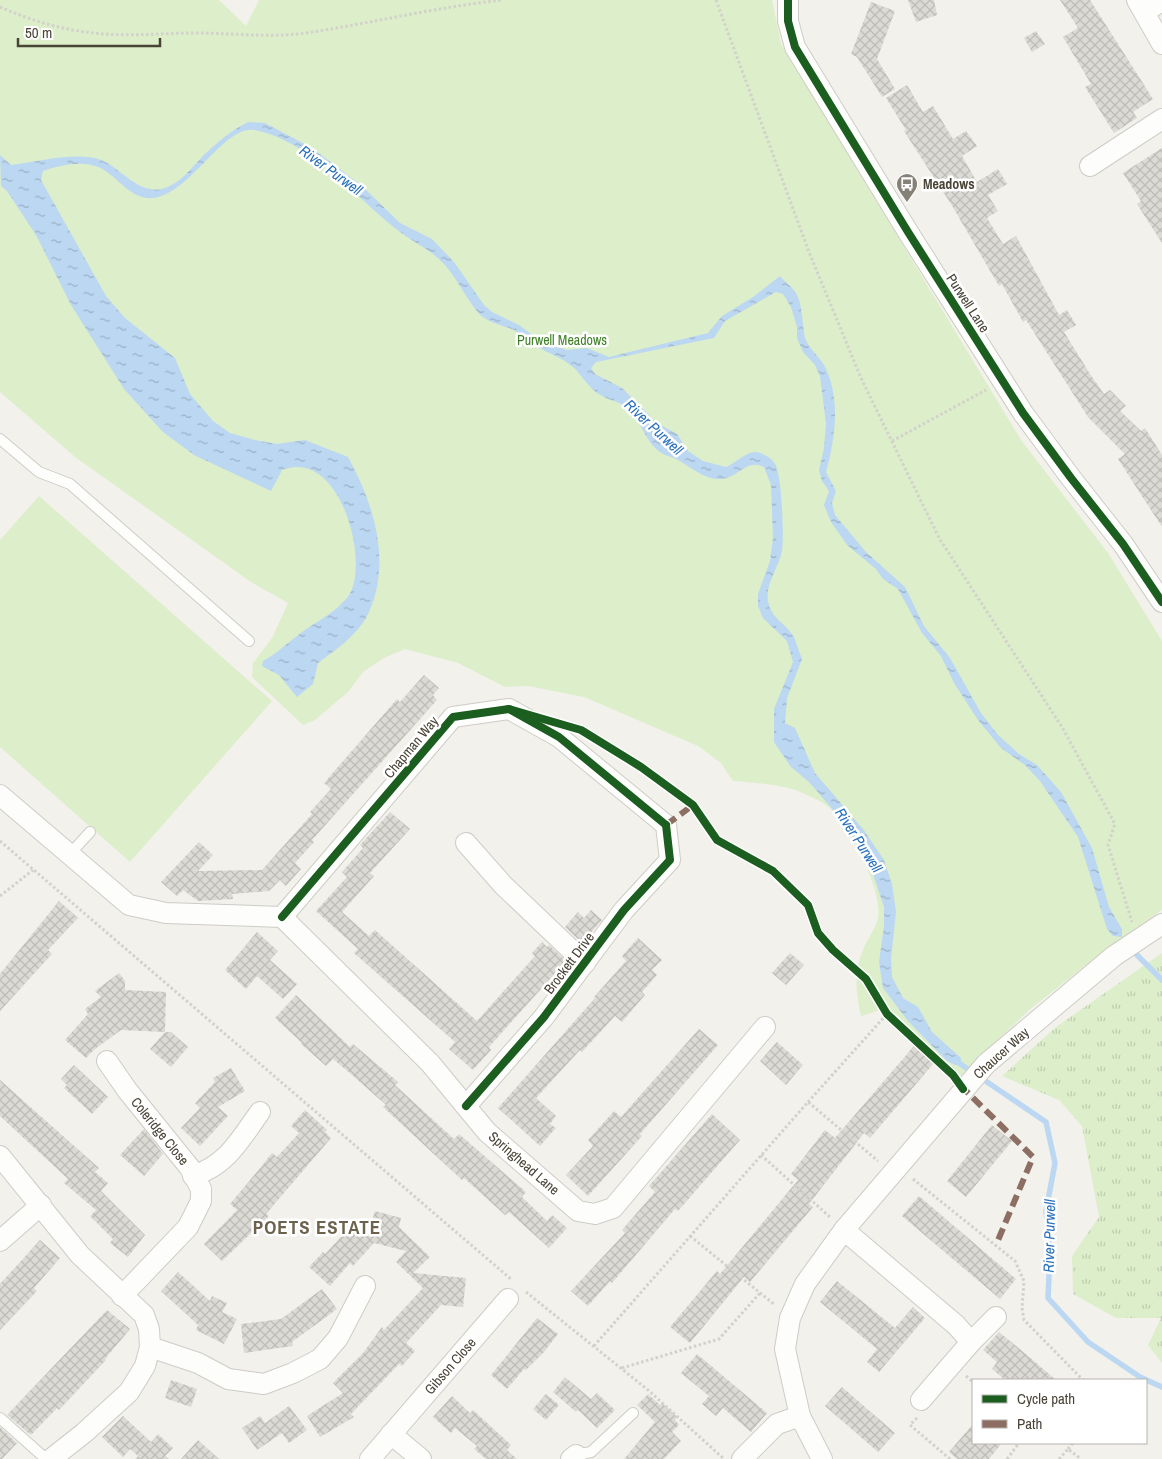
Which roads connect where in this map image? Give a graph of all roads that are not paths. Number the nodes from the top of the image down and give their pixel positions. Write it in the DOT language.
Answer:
graph roads {
  1 [pos="788,0"];
  2 [pos="1162,0"];
  3 [pos="1140,6"];
  4 [pos="1162,44"];
  5 [pos="1162,119"];
  6 [pos="1090,166"];
  7 [pos="0,439"];
  8 [pos="1162,602"];
  9 [pos="249,641"];
  10 [pos="0,795"];
  11 [pos="666,825"];
  12 [pos="90,832"];
  13 [pos="466,842"];
  14 [pos="69,855"];
  15 [pos="282,917"];
  16 [pos="1162,924"];
  17 [pos="585,963"];
  18 [pos="765,1027"];
  19 [pos="107,1061"];
  20 [pos="466,1106"];
  21 [pos="260,1112"];
  22 [pos="0,1156"];
  23 [pos="193,1176"];
  24 [pos="41,1205"];
  25 [pos="844,1230"];
  26 [pos="0,1241"];
  27 [pos="366,1286"];
  28 [pos="516,1290"];
  29 [pos="122,1296"];
  30 [pos="996,1317"];
  31 [pos="971,1342"];
  32 [pos="150,1347"];
  33 [pos="921,1400"];
  34 [pos="633,1413"];
  35 [pos="800,1416"];
  36 [pos="0,1418"];
  37 [pos="391,1434"];
  38 [pos="574,1457"];
  39 [pos="52,1458"];
  40 [pos="370,1459"];
  41 [pos="421,1459"];
  42 [pos="742,1459"];
  43 [pos="822,1459"];
  1 -- 8 [label="street, Purwell Lane"];
  2 -- 3 [label="street"];
  3 -- 4 [label="street"];
  5 -- 6 [label="street"];
  7 -- 9 [label="lane"];
  10 -- 14 [label="street"];
  11 -- 15 [label="street, Chapman Way"];
  11 -- 17 [label="street, Brockett Drive"];
  12 -- 14 [label="lane"];
  13 -- 17 [label="street, Brockett Drive"];
  14 -- 15 [label="street"];
  15 -- 20 [label="street, Springhead Lane"];
  16 -- 25 [label="street, Chaucer Way"];
  17 -- 20 [label="street, Brockett Drive"];
  18 -- 20 [label="street, Springhead Lane"];
  19 -- 23 [label="street, Coleridge Close"];
  21 -- 23 [label="street"];
  22 -- 24 [label="street"];
  23 -- 29 [label="street, Coleridge Close"];
  24 -- 26 [label="street"];
  24 -- 29 [label="street"];
  25 -- 31 [label="street"];
  25 -- 35 [label="street, Chaucer Way"];
  27 -- 32 [label="street"];
  28 -- 37 [label="street, Gibson Close"];
  29 -- 32 [label="street"];
  30 -- 31 [label="street"];
  31 -- 33 [label="street"];
  32 -- 39 [label="street"];
  34 -- 38 [label="lane"];
  35 -- 42 [label="street"];
  35 -- 43 [label="street, Chaucer Way"];
  36 -- 39 [label="lane"];
  37 -- 40 [label="street, Gibson Close"];
  37 -- 41 [label="street"];
}
